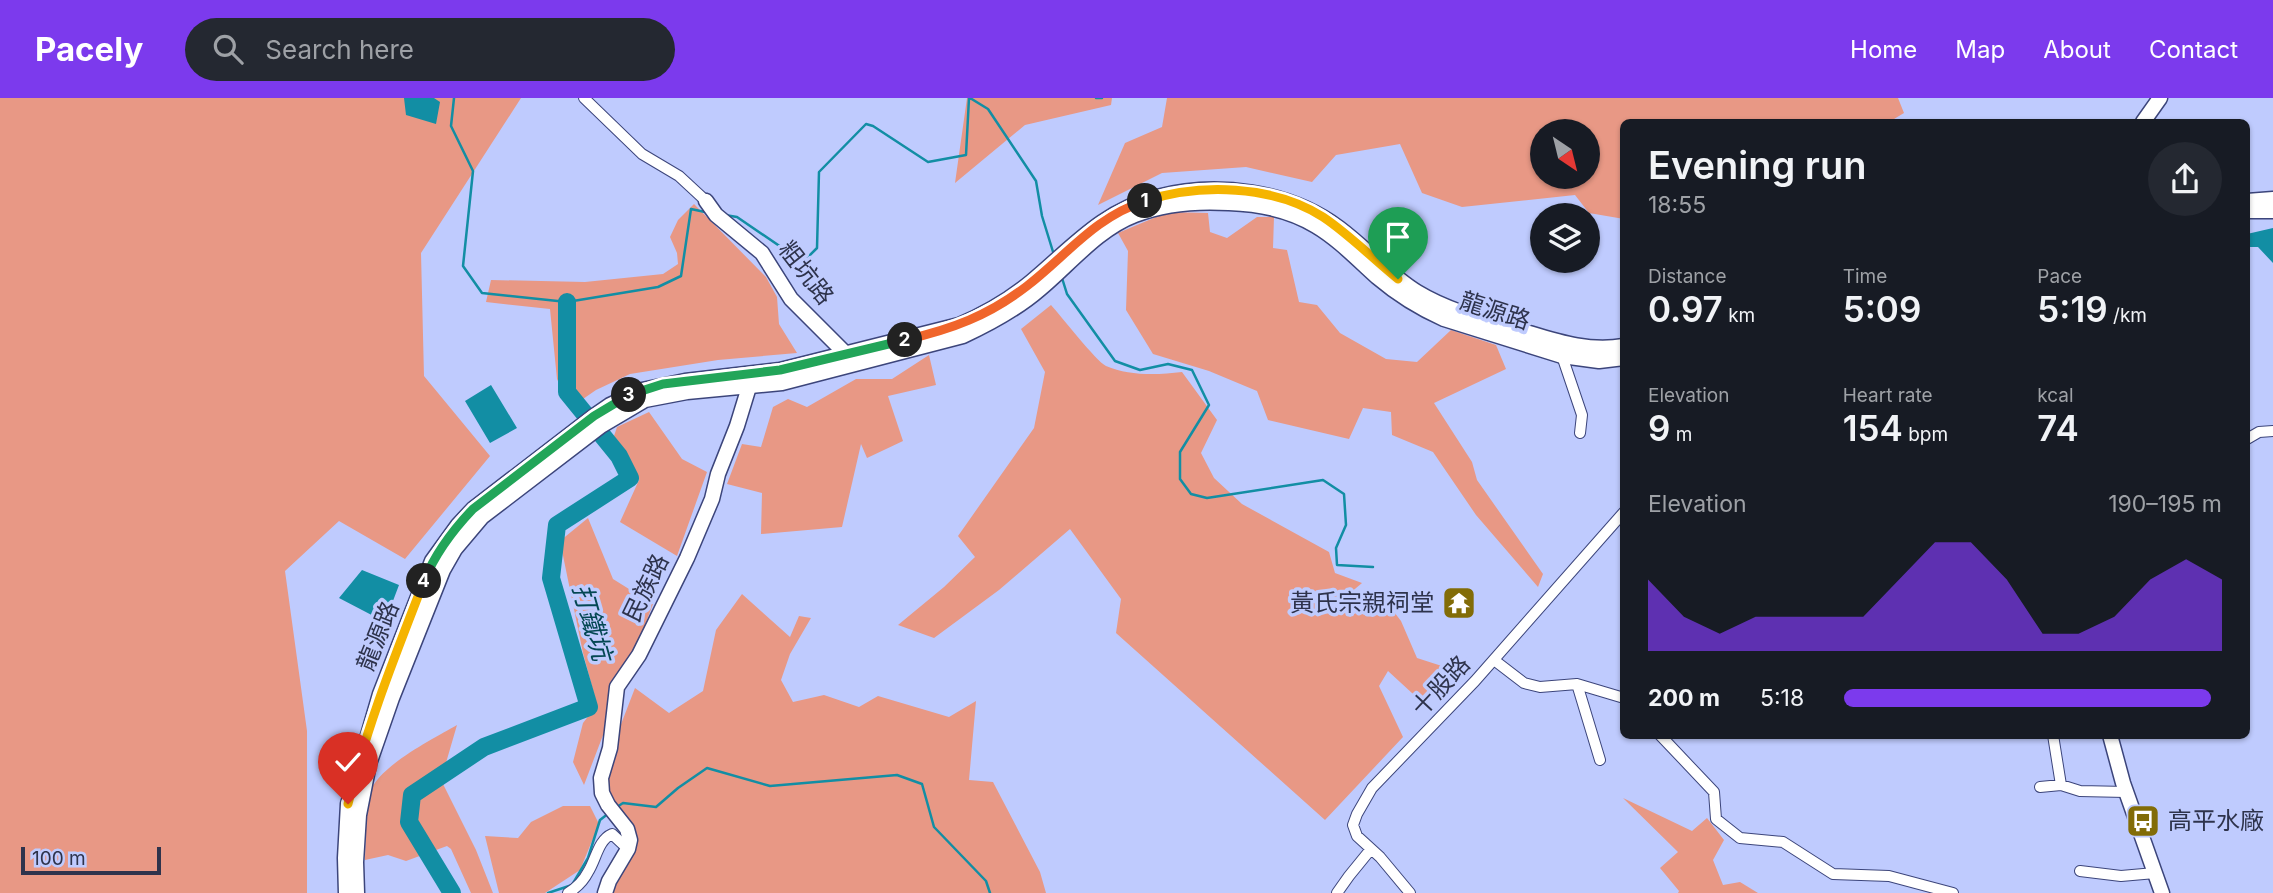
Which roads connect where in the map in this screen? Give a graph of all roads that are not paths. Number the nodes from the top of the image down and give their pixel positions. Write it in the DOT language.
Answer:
graph roads {
  1 [pos="584,98"];
  2 [pos="2160,98"];
  3 [pos="2145,119"];
  4 [pos="2273,199"];
  5 [pos="706,201"];
  6 [pos="2250,201"];
  7 [pos="2250,211"];
  8 [pos="2273,211"];
  9 [pos="1058,266"];
  10 [pos="1620,346"];
  11 [pos="1562,356"];
  12 [pos="1620,358"];
  13 [pos="851,359"];
  14 [pos="751,381"];
  15 [pos="2273,430"];
  16 [pos="1580,433"];
  17 [pos="2250,437"];
  18 [pos="1620,517"];
  19 [pos="438,566"];
  20 [pos="1494,660"];
  21 [pos="1577,684"];
  22 [pos="1620,697"];
  23 [pos="1664,739"];
  24 [pos="2054,739"];
  25 [pos="2111,739"];
  26 [pos="1600,760"];
  27 [pos="2061,785"];
  28 [pos="2040,787"];
  29 [pos="2126,792"];
  30 [pos="628,849"];
  31 [pos="1371,849"];
  32 [pos="2080,871"];
  33 [pos="2155,873"];
  34 [pos="346,893"];
  35 [pos="357,893"];
  36 [pos="568,893"];
  37 [pos="605,893"];
  38 [pos="1337,893"];
  39 [pos="1410,893"];
  40 [pos="1953,893"];
  41 [pos="2162,893"];
  1 -- 5 [label="street"];
  2 -- 3 [label="main road"];
  4 -- 6 [label="main road"];
  5 -- 13 [label="main road, 粗坑路"];
  7 -- 8 [label="main road"];
  9 -- 10 [label="main road"];
  9 -- 11 [label="main road, 龍源路"];
  9 -- 13 [label="main road"];
  11 -- 12 [label="main road, 龍源路"];
  11 -- 16 [label="street"];
  13 -- 14 [label="main road"];
  14 -- 19 [label="main road"];
  14 -- 30 [label="main road, 民族路"];
  15 -- 17 [label="street"];
  18 -- 20 [label="street, 十股路"];
  19 -- 34 [label="main road, 龍源路"];
  19 -- 35 [label="main road, 龍源路"];
  20 -- 21 [label="street"];
  20 -- 31 [label="street, 十股路"];
  21 -- 22 [label="street"];
  21 -- 26 [label="street"];
  23 -- 40 [label="street"];
  24 -- 27 [label="street"];
  25 -- 29 [label="main road"];
  27 -- 28 [label="street"];
  27 -- 29 [label="street"];
  29 -- 33 [label="main road"];
  30 -- 36 [label="street"];
  30 -- 37 [label="main road"];
  31 -- 38 [label="street"];
  31 -- 39 [label="street, 十股路"];
  32 -- 33 [label="street"];
  33 -- 41 [label="main road"];
}
